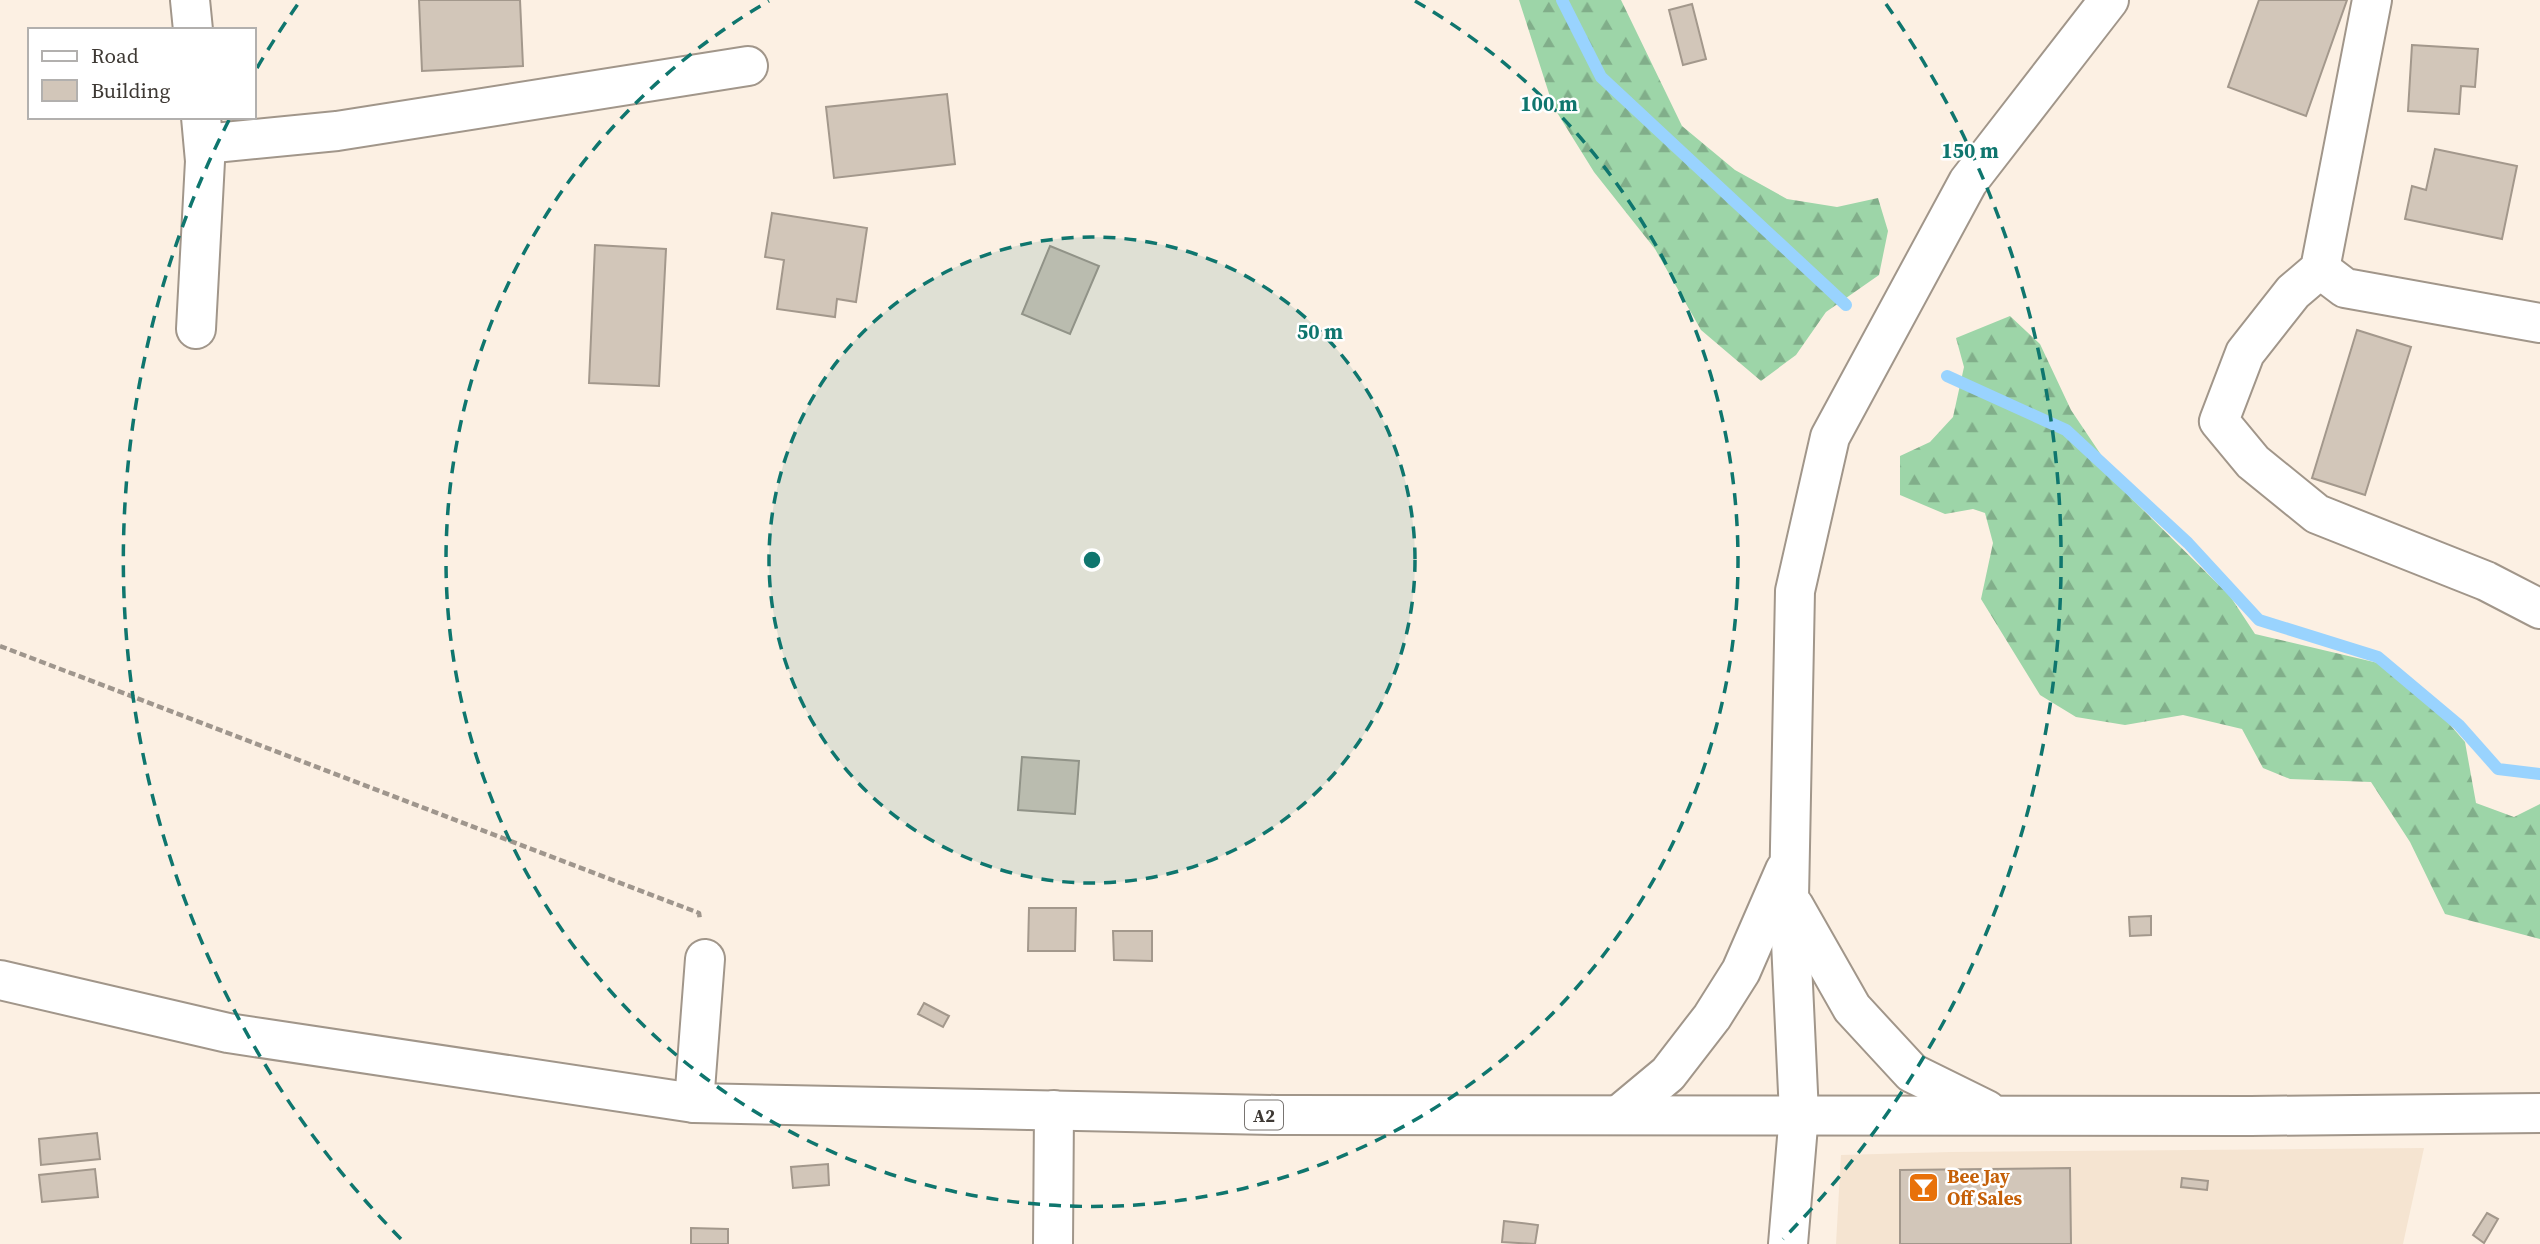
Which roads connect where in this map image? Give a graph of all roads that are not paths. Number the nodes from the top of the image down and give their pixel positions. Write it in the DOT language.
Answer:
graph roads {
  1 [pos="190,0"];
  2 [pos="2109,0"];
  3 [pos="2372,0"];
  4 [pos="193,28"];
  5 [pos="748,66"];
  6 [pos="202,131"];
  7 [pos="2320,269"];
  8 [pos="2540,323"];
  9 [pos="196,329"];
  10 [pos="2540,609"];
  11 [pos="1790,859"];
  12 [pos="1789,898"];
  13 [pos="705,958"];
  14 [pos="0,980"];
  15 [pos="694,1103"];
  16 [pos="1054,1110"];
  17 [pos="2540,1113"];
  18 [pos="1620,1114"];
  19 [pos="1799,1114"];
  20 [pos="1998,1115"];
  21 [pos="1053,1244"];
  22 [pos="1788,1244"];
  1 -- 4 [label="main road"];
  2 -- 11 [label="main road"];
  3 -- 7 [label="main road"];
  5 -- 6 [label="main road"];
  6 -- 9 [label="main road"];
  7 -- 8 [label="main road"];
  7 -- 10 [label="main road"];
  11 -- 12 [label="main road"];
  11 -- 18 [label="main road"];
  12 -- 19 [label="main road"];
  12 -- 20 [label="main road"];
  13 -- 15 [label="main road"];
  14 -- 15 [label="main road, A2"];
  15 -- 16 [label="main road, A2"];
  16 -- 18 [label="main road, A2"];
  16 -- 21 [label="main road"];
  17 -- 20 [label="main road, A2"];
  18 -- 19 [label="main road, A2"];
  19 -- 20 [label="main road, A2"];
  19 -- 22 [label="main road"];
}
